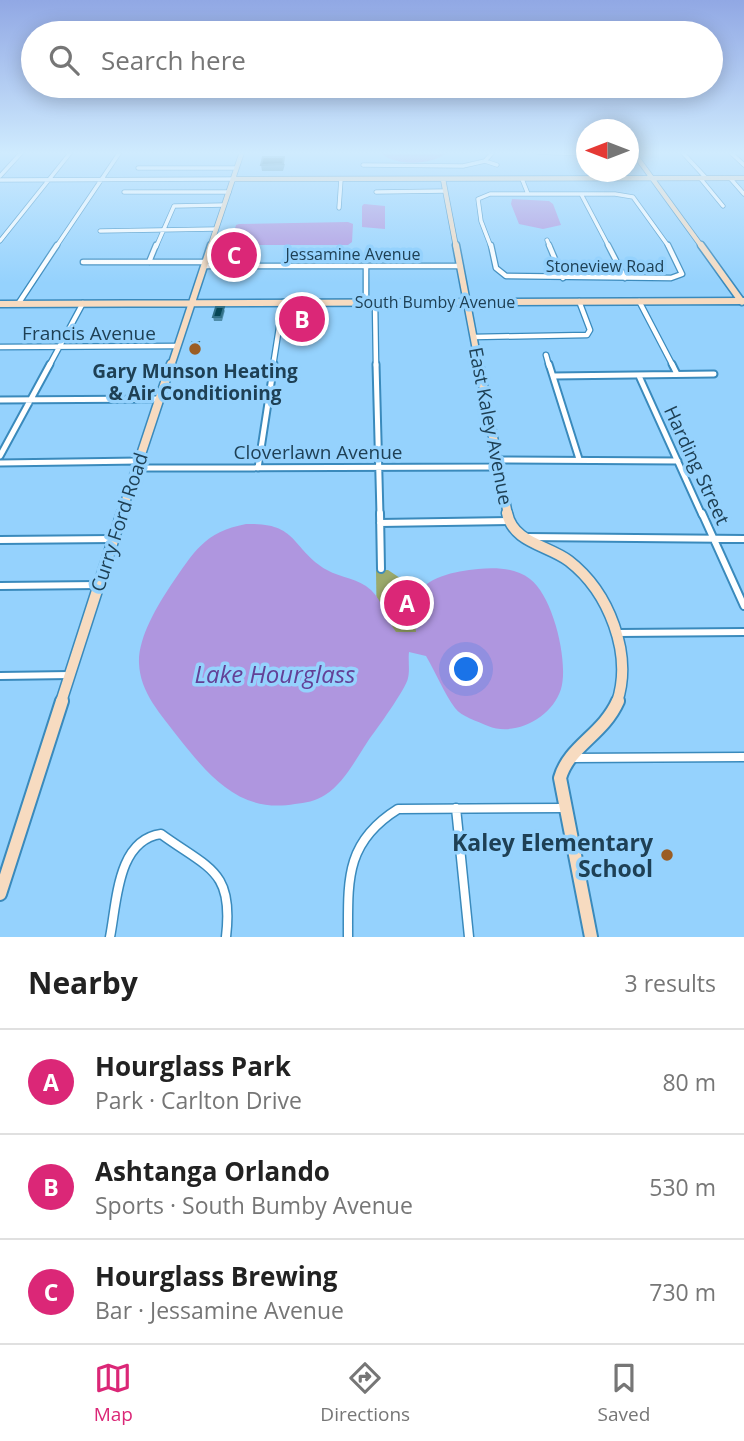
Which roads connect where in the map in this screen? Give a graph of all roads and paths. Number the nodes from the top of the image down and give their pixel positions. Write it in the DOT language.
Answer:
graph roads {
  1 [pos="36,196"];
  2 [pos="91,196"];
  3 [pos="228,196"];
  4 [pos="340,196"];
  5 [pos="446,196"];
  6 [pos="486,196"];
  7 [pos="582,196"];
  8 [pos="626,196"];
  9 [pos="665,196"];
  10 [pos="716,196"];
  11 [pos="224,205"];
  12 [pos="723,206"];
  13 [pos="339,208"];
  14 [pos="216,229"];
  15 [pos="163,230"];
  16 [pos="100,231"];
  17 [pos="547,240"];
  18 [pos="0,241"];
  19 [pos="83,262"];
  20 [pos="149,262"];
  21 [pos="204,264"];
  22 [pos="460,265"];
  23 [pos="366,266"];
  24 [pos="563,278"];
  25 [pos="625,278"];
  26 [pos="579,301"];
  27 [pos="639,301"];
  28 [pos="192,302"];
  29 [pos="283,302"];
  30 [pos="366,302"];
  31 [pos="375,302"];
  32 [pos="467,302"];
  33 [pos="743,302"];
  34 [pos="83,303"];
  35 [pos="0,304"];
  36 [pos="18,304"];
  37 [pos="474,337"];
  38 [pos="177,346"];
  39 [pos="0,347"];
  40 [pos="59,347"];
  41 [pos="546,355"];
  42 [pos="677,374"];
  43 [pos="714,374"];
  44 [pos="553,376"];
  45 [pos="639,376"];
  46 [pos="159,399"];
  47 [pos="0,400"];
  48 [pos="30,400"];
  49 [pos="0,456"];
  50 [pos="579,459"];
  51 [pos="678,461"];
  52 [pos="0,463"];
  53 [pos="498,463"];
  54 [pos="138,465"];
  55 [pos="258,468"];
  56 [pos="379,468"];
  57 [pos="509,522"];
  58 [pos="380,523"];
  59 [pos="524,537"];
  60 [pos="714,538"];
  61 [pos="744,538"];
  62 [pos="113,539"];
  63 [pos="0,540"];
  64 [pos="381,569"];
  65 [pos="98,585"];
  66 [pos="0,586"];
  67 [pos="744,606"];
  68 [pos="744,632"];
  69 [pos="618,633"];
  70 [pos="70,675"];
  71 [pos="0,676"];
  72 [pos="744,757"];
  73 [pos="569,758"];
  74 [pos="456,808"];
  75 [pos="565,808"];
  76 [pos="0,894"];
  77 [pos="110,937"];
  78 [pos="226,937"];
  79 [pos="348,937"];
  80 [pos="469,937"];
  81 [pos="591,937"];
  1 -- 18 [label="street"];
  2 -- 36 [label="street"];
  3 -- 11 [label="street, Curry Ford Road"];
  4 -- 13 [label="street"];
  5 -- 22 [label="street, East Kaley Avenue"];
  6 -- 24 [label="street, Stoneview Road"];
  7 -- 25 [label="street"];
  8 -- 25 [label="street, Stoneview Road"];
  9 -- 33 [label="street"];
  10 -- 12 [label="street"];
  11 -- 14 [label="street, Curry Ford Road"];
  11 -- 15 [label="street"];
  14 -- 15 [label="street"];
  14 -- 21 [label="street, Curry Ford Road"];
  15 -- 16 [label="street"];
  15 -- 20 [label="street"];
  17 -- 24 [label="street"];
  19 -- 20 [label="street, Jessamine Avenue"];
  20 -- 21 [label="street, Jessamine Avenue"];
  21 -- 23 [label="street, Jessamine Avenue"];
  21 -- 28 [label="street, Curry Ford Road"];
  22 -- 23 [label="street, Jessamine Avenue"];
  22 -- 32 [label="street, East Kaley Avenue"];
  23 -- 30 [label="street"];
  24 -- 25 [label="street, Stoneview Road"];
  26 -- 27 [label="street, South Bumby Avenue"];
  26 -- 32 [label="street, South Bumby Avenue"];
  26 -- 37 [label="street"];
  27 -- 33 [label="street, South Bumby Avenue"];
  27 -- 42 [label="street, Harding Street"];
  28 -- 29 [label="street, South Bumby Avenue"];
  28 -- 34 [label="street, South Bumby Avenue"];
  28 -- 38 [label="street, Curry Ford Road"];
  29 -- 30 [label="street, South Bumby Avenue"];
  29 -- 55 [label="street"];
  30 -- 31 [label="street, South Bumby Avenue"];
  31 -- 32 [label="street, South Bumby Avenue"];
  31 -- 56 [label="street"];
  32 -- 37 [label="street, East Kaley Avenue"];
  34 -- 36 [label="street, South Bumby Avenue"];
  34 -- 40 [label="street"];
  35 -- 36 [label="street, South Bumby Avenue"];
  37 -- 53 [label="street, East Kaley Avenue"];
  38 -- 40 [label="street, Francis Avenue"];
  38 -- 46 [label="street, Curry Ford Road"];
  39 -- 40 [label="street, Francis Avenue"];
  40 -- 48 [label="street"];
  41 -- 44 [label="street"];
  42 -- 43 [label="street"];
  42 -- 45 [label="street"];
  44 -- 45 [label="street"];
  44 -- 50 [label="street"];
  45 -- 51 [label="street, Harding Street"];
  46 -- 48 [label="street"];
  46 -- 54 [label="street, Curry Ford Road"];
  47 -- 48 [label="street"];
  48 -- 49 [label="street"];
  50 -- 51 [label="street, Cloverlawn Avenue"];
  50 -- 53 [label="street, Cloverlawn Avenue"];
  51 -- 60 [label="street, Harding Street"];
  52 -- 54 [label="street, Cloverlawn Avenue"];
  53 -- 56 [label="street, Cloverlawn Avenue"];
  53 -- 57 [label="street, East Kaley Avenue"];
  54 -- 55 [label="street, Cloverlawn Avenue"];
  54 -- 62 [label="street, Curry Ford Road"];
  55 -- 56 [label="street, Cloverlawn Avenue"];
  56 -- 58 [label="street"];
  57 -- 58 [label="street"];
  57 -- 59 [label="street, East Kaley Avenue"];
  58 -- 64 [label="street"];
  59 -- 60 [label="street"];
  59 -- 69 [label="street, East Kaley Avenue"];
  60 -- 61 [label="street"];
  60 -- 67 [label="street, Harding Street"];
  62 -- 63 [label="street"];
  62 -- 65 [label="street, Curry Ford Road"];
  65 -- 66 [label="street"];
  65 -- 70 [label="street, Curry Ford Road"];
  68 -- 69 [label="street"];
  69 -- 73 [label="street, East Kaley Avenue"];
  70 -- 71 [label="street"];
  70 -- 76 [label="street, Curry Ford Road"];
  72 -- 73 [label="street"];
  73 -- 75 [label="street"];
  74 -- 75 [label="street"];
  74 -- 79 [label="street"];
  74 -- 80 [label="street"];
  75 -- 81 [label="street"];
  77 -- 78 [label="street"];
}
